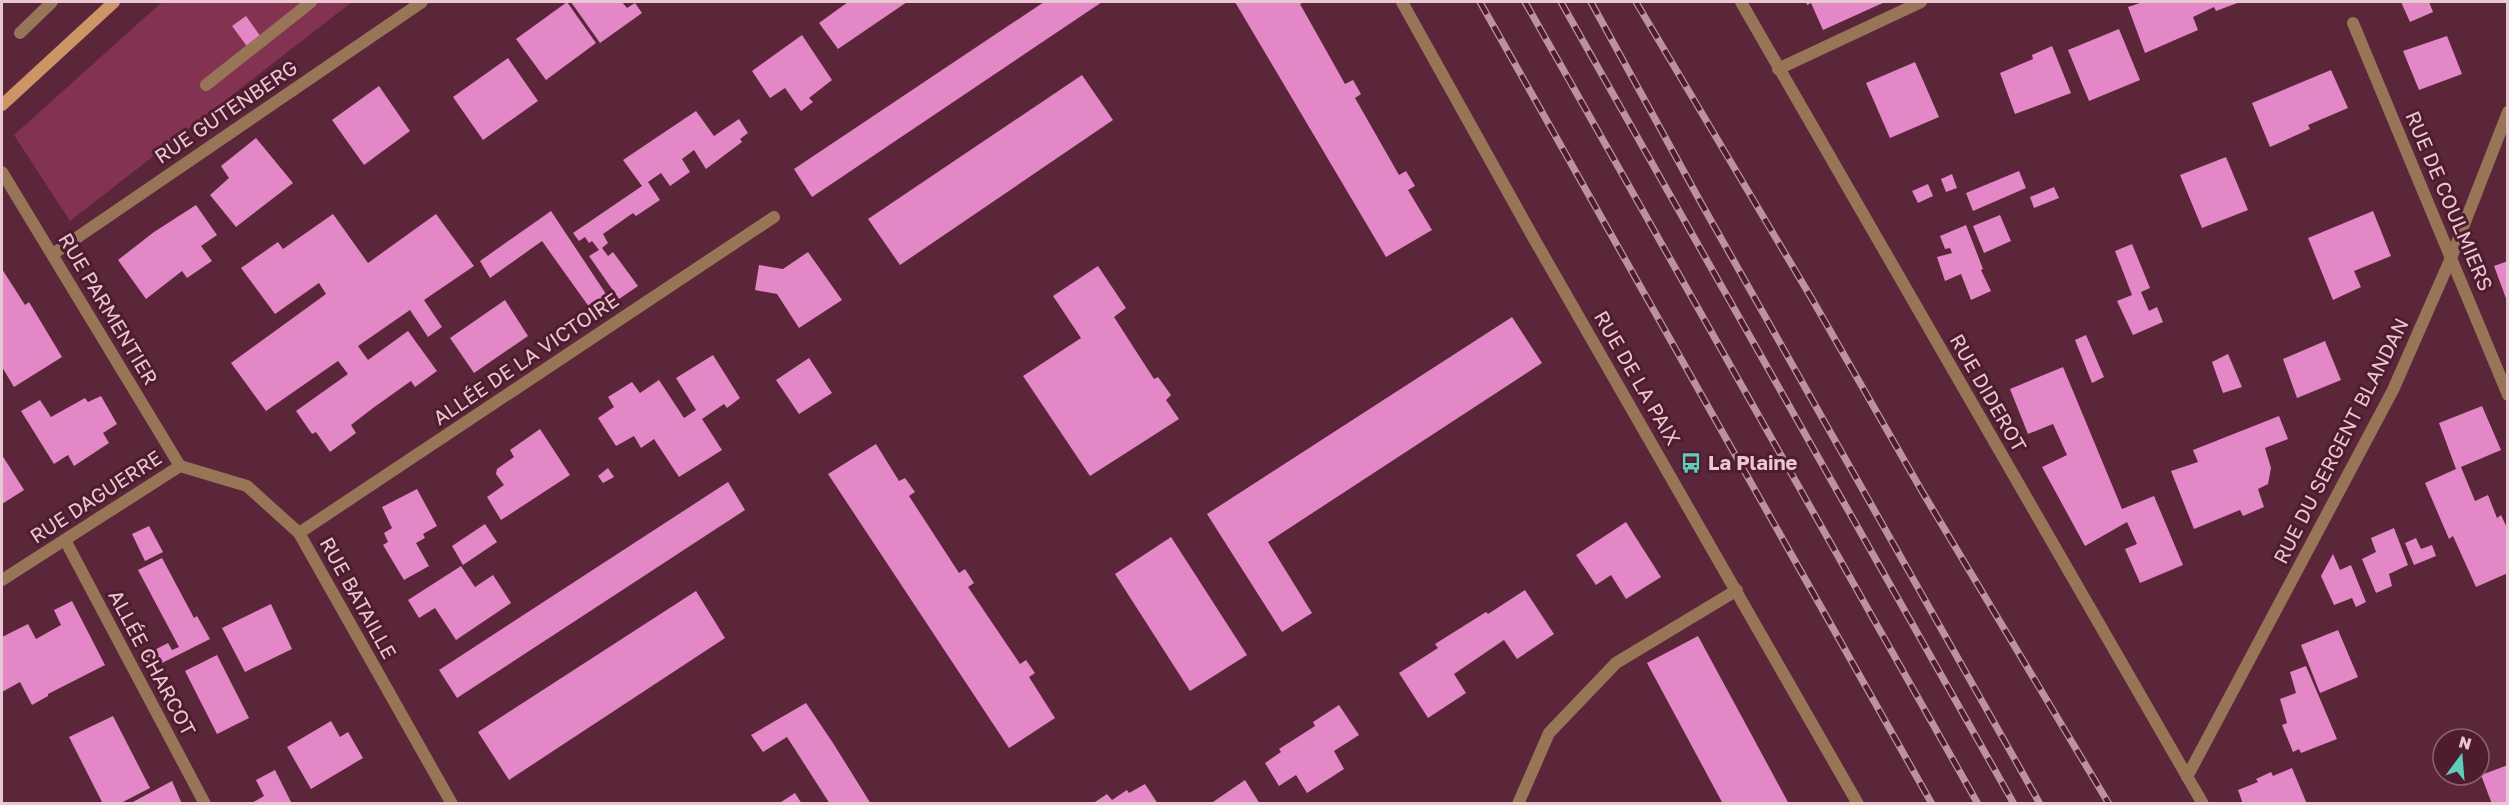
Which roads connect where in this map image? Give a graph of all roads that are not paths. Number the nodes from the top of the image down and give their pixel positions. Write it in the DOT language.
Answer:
graph roads {
  1 [pos="52,2"];
  2 [pos="114,2"];
  3 [pos="311,2"];
  4 [pos="422,2"];
  5 [pos="1402,2"];
  6 [pos="1741,2"];
  7 [pos="1921,2"];
  8 [pos="2354,23"];
  9 [pos="20,33"];
  10 [pos="1778,69"];
  11 [pos="206,85"];
  12 [pos="2,105"];
  13 [pos="2508,112"];
  14 [pos="2,172"];
  15 [pos="774,217"];
  16 [pos="50,249"];
  17 [pos="2451,258"];
  18 [pos="2508,395"];
  19 [pos="180,466"];
  20 [pos="298,533"];
  21 [pos="65,540"];
  22 [pos="2,580"];
  23 [pos="1737,590"];
  24 [pos="2187,777"];
  25 [pos="205,804"];
  26 [pos="452,804"];
  27 [pos="1518,804"];
  28 [pos="1858,804"];
  29 [pos="2203,804"];
  1 -- 9 [label="street"];
  2 -- 12 [label="main road"];
  3 -- 11 [label="street"];
  4 -- 16 [label="street, RUE GUTENBERG"];
  5 -- 23 [label="street, RUE DE LA PAIX"];
  6 -- 10 [label="street, RUE DIDEROT"];
  7 -- 10 [label="street"];
  8 -- 17 [label="street, RUE DE COULMIERS"];
  10 -- 24 [label="street, RUE DIDEROT"];
  13 -- 17 [label="street, RUE DU SERGENT BLANDAN"];
  14 -- 16 [label="street, RUE PARMENTIER"];
  15 -- 20 [label="street, ALLÉE DE LA VICTOIRE"];
  16 -- 19 [label="street, RUE PARMENTIER"];
  17 -- 18 [label="street, RUE DE COULMIERS"];
  17 -- 24 [label="street, RUE DU SERGENT BLANDAN"];
  19 -- 20 [label="street, RUE BATAILLE"];
  19 -- 21 [label="street, RUE DAGUERRE"];
  20 -- 26 [label="street, RUE BATAILLE"];
  21 -- 22 [label="street, RUE DAGUERRE"];
  21 -- 25 [label="street, ALLÉE CHARCOT"];
  23 -- 27 [label="street"];
  23 -- 28 [label="street, RUE DE LA PAIX"];
  24 -- 29 [label="street, RUE DIDEROT"];
}
